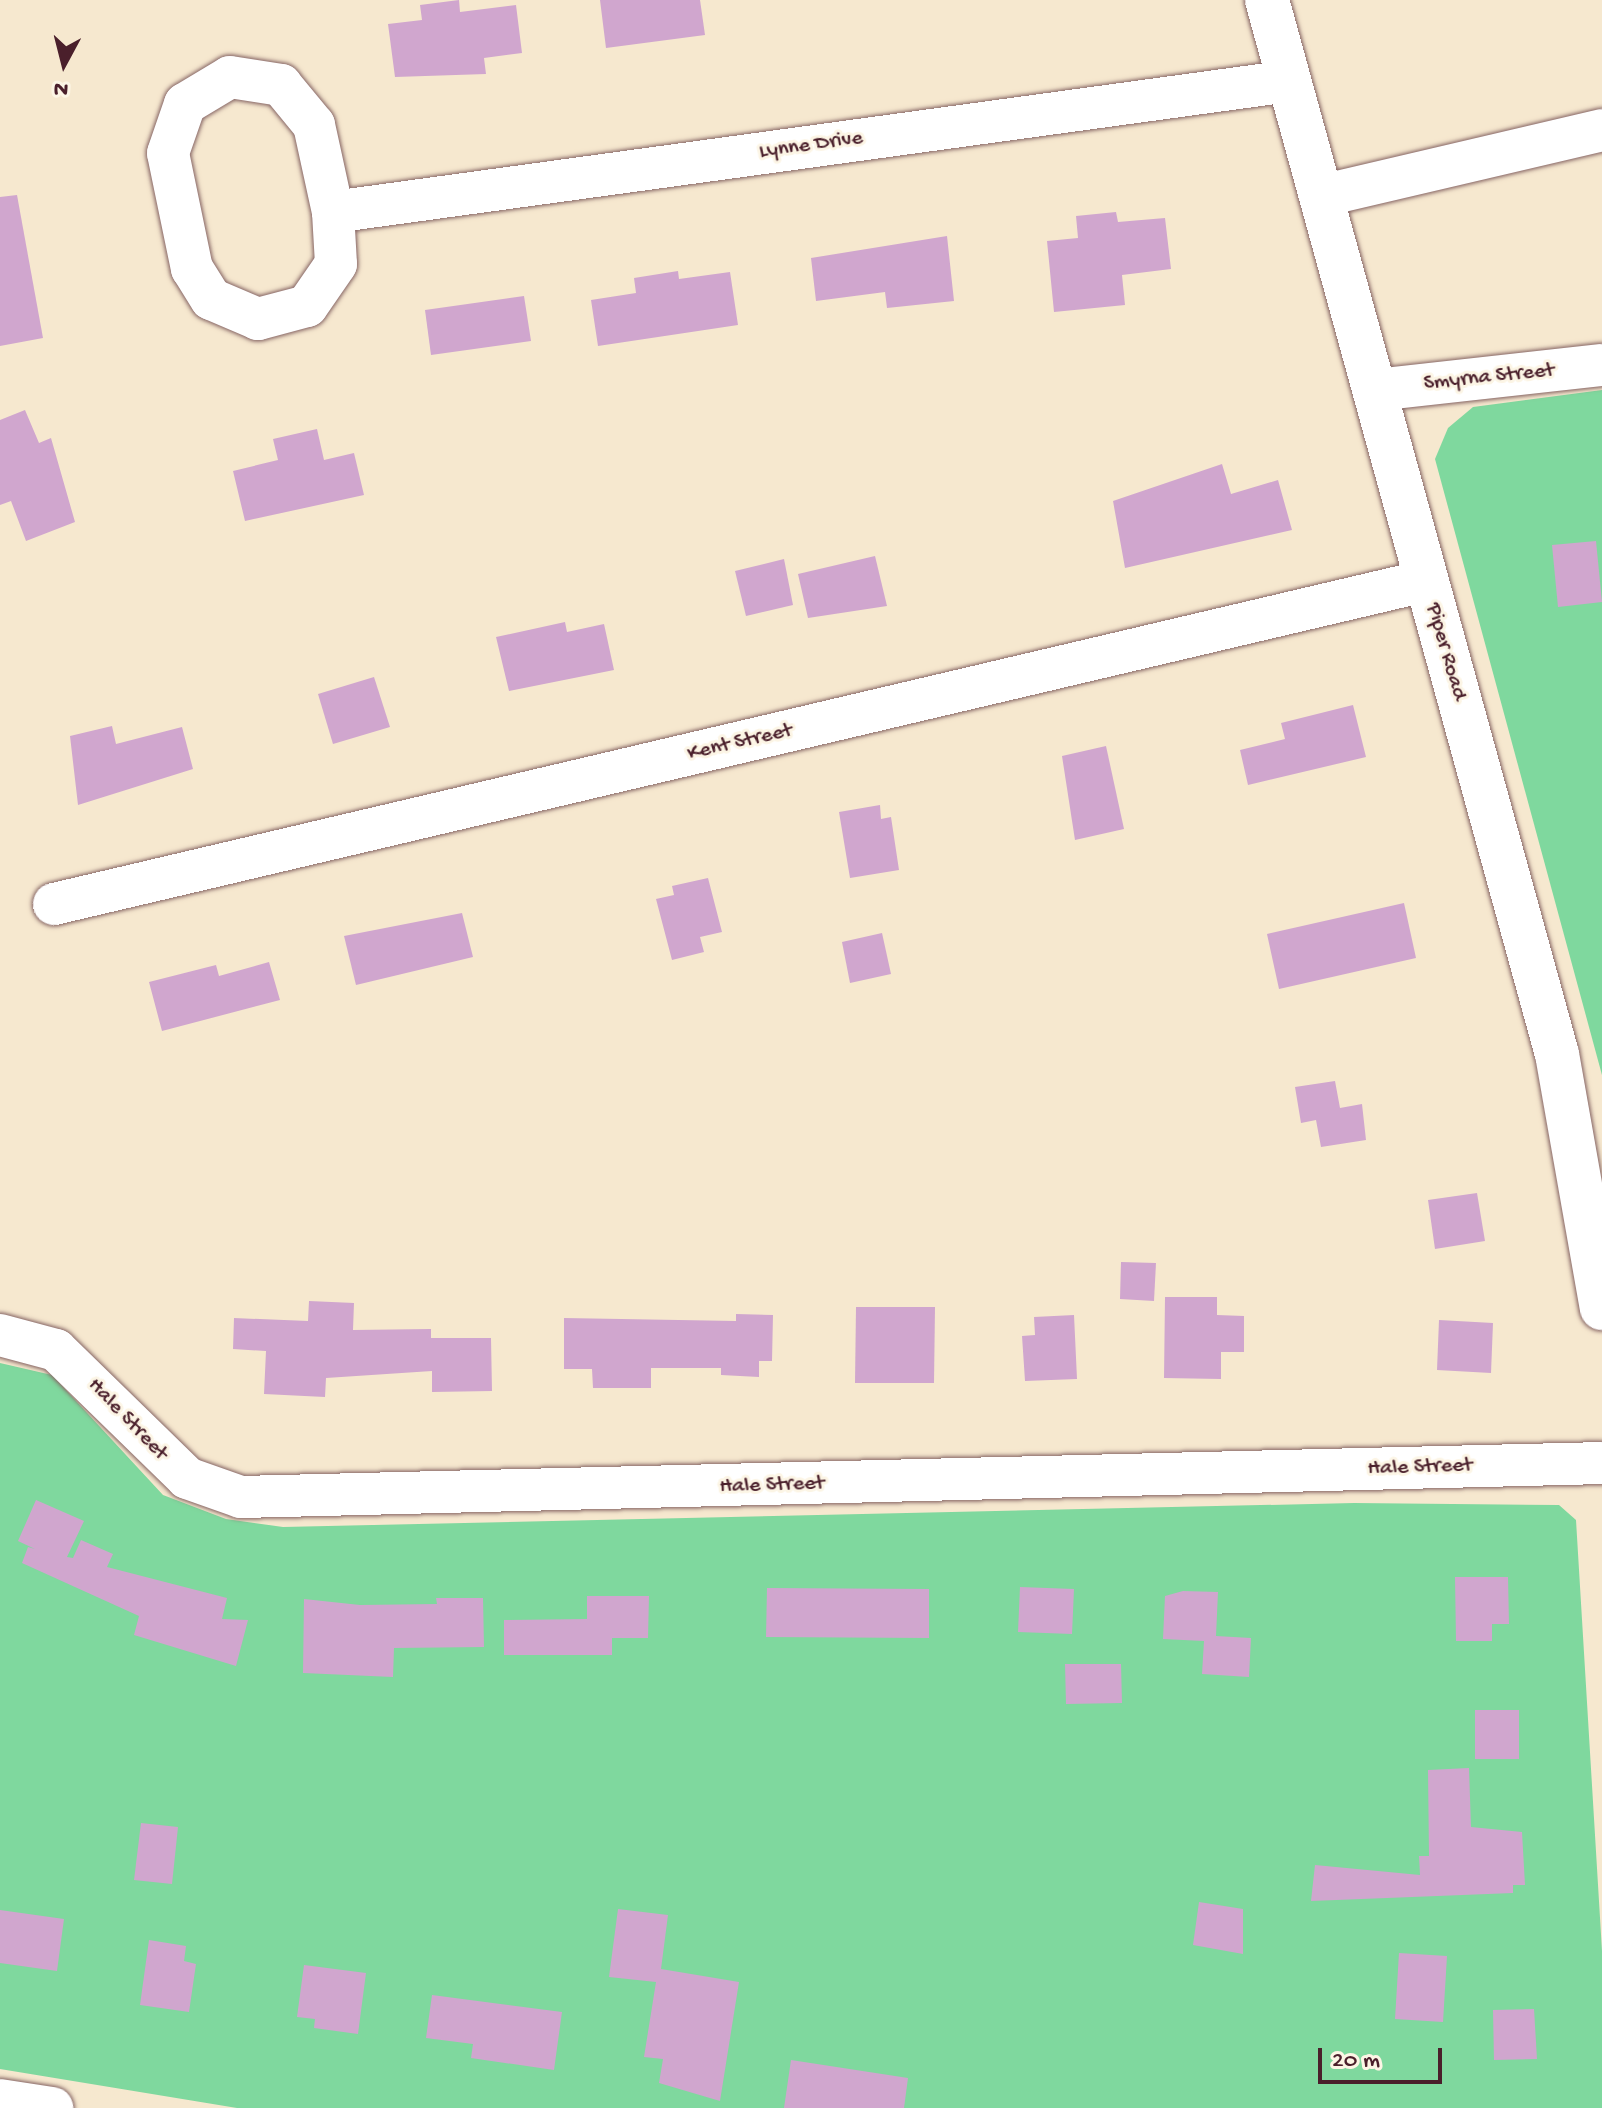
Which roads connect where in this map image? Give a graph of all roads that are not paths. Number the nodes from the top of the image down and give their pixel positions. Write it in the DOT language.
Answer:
graph roads {
  1 [pos="1267,0"];
  2 [pos="1289,81"];
  3 [pos="1602,130"];
  4 [pos="1321,196"];
  5 [pos="333,212"];
  6 [pos="1602,365"];
  7 [pos="1375,390"];
  8 [pos="1425,581"];
  9 [pos="54,904"];
  10 [pos="1596,1218"];
  11 [pos="1602,1308"];
  12 [pos="0,1335"];
  13 [pos="1602,1463"];
  14 [pos="0,2100"];
  15 [pos="52,2108"];
  1 -- 2 [label="main road, Piper Road"];
  2 -- 4 [label="main road, Piper Road"];
  2 -- 5 [label="street, Lynne Drive"];
  3 -- 4 [label="street"];
  4 -- 7 [label="main road, Piper Road"];
  5 -- 5 [label="street"];
  6 -- 7 [label="street, Smyrna Street"];
  7 -- 8 [label="main road, Piper Road"];
  8 -- 9 [label="street, Kent Street"];
  8 -- 10 [label="main road, Piper Road"];
  10 -- 11 [label="main road, Piper Road"];
  12 -- 13 [label="street, Hale Street"];
  14 -- 15 [label="street"];
}
